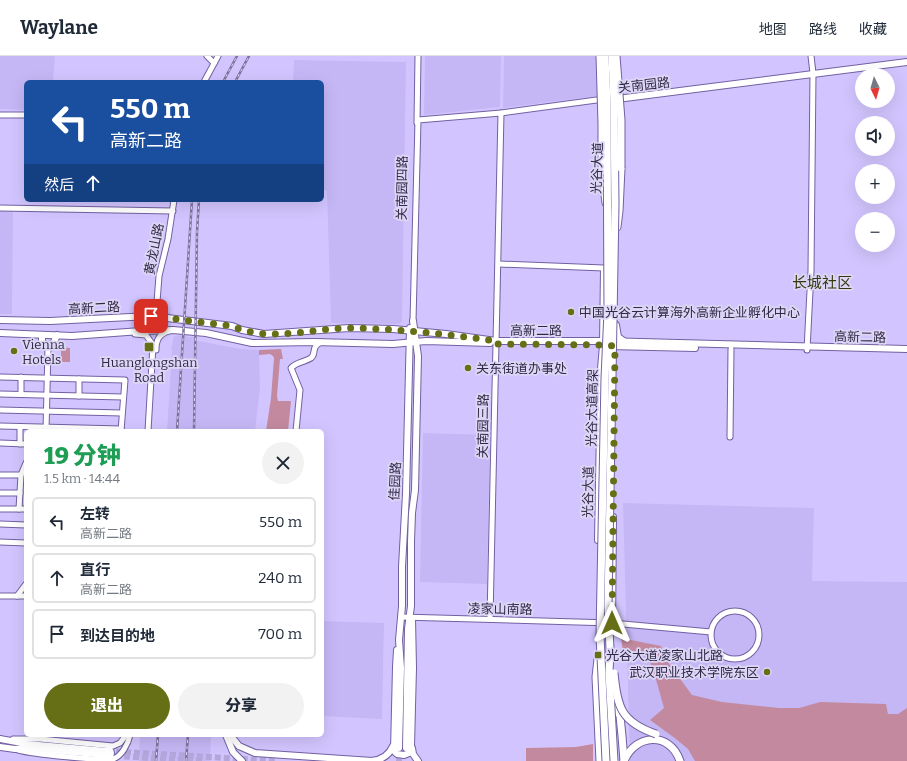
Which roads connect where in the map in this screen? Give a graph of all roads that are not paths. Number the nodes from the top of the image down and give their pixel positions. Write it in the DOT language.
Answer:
graph roads {
  1 [pos="207,56"];
  2 [pos="218,56"];
  3 [pos="418,56"];
  4 [pos="600,56"];
  5 [pos="605,56"];
  6 [pos="612,56"];
  7 [pos="615,56"];
  8 [pos="811,56"];
  9 [pos="907,61"];
  10 [pos="214,63"];
  11 [pos="813,74"];
  12 [pos="205,80"];
  13 [pos="609,98"];
  14 [pos="618,98"];
  15 [pos="501,113"];
  16 [pos="0,115"];
  17 [pos="24,115"];
  18 [pos="418,120"];
  19 [pos="174,202"];
  20 [pos="0,208"];
  21 [pos="607,209"];
  22 [pos="172,211"];
  23 [pos="617,231"];
  24 [pos="499,264"];
  25 [pos="604,268"];
  26 [pos="157,302"];
  27 [pos="141,317"];
  28 [pos="170,319"];
  29 [pos="0,320"];
  30 [pos="411,321"];
  31 [pos="616,326"];
  32 [pos="173,330"];
  33 [pos="412,331"];
  34 [pos="0,333"];
  35 [pos="128,333"];
  36 [pos="42,335"];
  37 [pos="57,335"];
  38 [pos="322,342"];
  39 [pos="413,342"];
  40 [pos="496,342"];
  41 [pos="626,342"];
  42 [pos="603,343"];
  43 [pos="615,344"];
  44 [pos="48,347"];
  45 [pos="731,349"];
  46 [pos="807,349"];
  47 [pos="907,349"];
  48 [pos="907,352"];
  49 [pos="0,377"];
  50 [pos="21,377"];
  51 [pos="48,378"];
  52 [pos="79,379"];
  53 [pos="0,394"];
  54 [pos="21,394"];
  55 [pos="47,395"];
  56 [pos="79,396"];
  57 [pos="123,397"];
  58 [pos="0,410"];
  59 [pos="47,411"];
  60 [pos="122,413"];
  61 [pos="0,426"];
  62 [pos="20,427"];
  63 [pos="46,429"];
  64 [pos="121,429"];
  65 [pos="148,429"];
  66 [pos="151,429"];
  67 [pos="296,429"];
  68 [pos="730,437"];
  69 [pos="0,443"];
  70 [pos="20,444"];
  71 [pos="24,444"];
  72 [pos="24,467"];
  73 [pos="0,475"];
  74 [pos="20,475"];
  75 [pos="0,493"];
  76 [pos="20,493"];
  77 [pos="0,509"];
  78 [pos="19,509"];
  79 [pos="24,509"];
  80 [pos="0,524"];
  81 [pos="24,525"];
  82 [pos="0,542"];
  83 [pos="24,543"];
  84 [pos="24,587"];
  85 [pos="17,596"];
  86 [pos="0,597"];
  87 [pos="24,597"];
  88 [pos="24,597"];
  89 [pos="401,617"];
  90 [pos="410,617"];
  91 [pos="490,619"];
  92 [pos="597,622"];
  93 [pos="612,623"];
  94 [pos="711,632"];
  95 [pos="610,649"];
  96 [pos="598,659"];
  97 [pos="612,699"];
  98 [pos="124,737"];
  99 [pos="130,737"];
  100 [pos="227,737"];
  101 [pos="231,737"];
  102 [pos="1,739"];
  103 [pos="0,747"];
  104 [pos="403,747"];
  105 [pos="107,753"];
  106 [pos="268,755"];
  107 [pos="242,761"];
  108 [pos="260,761"];
  109 [pos="372,761"];
  110 [pos="418,761"];
  111 [pos="600,761"];
  112 [pos="605,761"];
  113 [pos="615,761"];
  114 [pos="624,761"];
  115 [pos="680,761"];
  116 [pos="684,761"];
  1 -- 10 [label="street"];
  2 -- 10 [label="street"];
  3 -- 18 [label="street, 关南园四路"];
  4 -- 21 [label="highway, bridge"];
  5 -- 13 [label="main road, 光谷大道"];
  5 -- 112 [label="highway, 光谷大道高架, bridge"];
  6 -- 95 [label="highway, 光谷大道高架, bridge"];
  7 -- 14 [label="main road, 光谷大道"];
  7 -- 23 [label="highway, bridge"];
  8 -- 11 [label="street"];
  9 -- 11 [label="main road, 关南园路"];
  10 -- 12 [label="street"];
  11 -- 14 [label="main road, 关南园路"];
  11 -- 46 [label="street"];
  13 -- 14 [label="main road, 关南园路"];
  13 -- 15 [label="street"];
  13 -- 21 [label="main road, 光谷大道"];
  14 -- 23 [label="main road, 光谷大道"];
  15 -- 18 [label="street"];
  15 -- 24 [label="street, 关南园三路"];
  16 -- 17 [label="street"];
  18 -- 30 [label="street, 关南园四路"];
  19 -- 22 [label="street, 黄龙山路"];
  20 -- 22 [label="street"];
  21 -- 25 [label="main road, 光谷大道"];
  22 -- 26 [label="street, 黄龙山路"];
  23 -- 31 [label="main road, 光谷大道"];
  24 -- 25 [label="street"];
  24 -- 40 [label="street, 关南园三路"];
  25 -- 42 [label="main road, 光谷大道"];
  26 -- 27 [label="street"];
  26 -- 28 [label="street"];
  27 -- 28 [label="main road, 高新二路"];
  27 -- 29 [label="main road, 高新二路"];
  28 -- 33 [label="main road, 高新二路"];
  30 -- 33 [label="main road"];
  31 -- 41 [label="main road"];
  31 -- 43 [label="main road, 光谷大道"];
  32 -- 35 [label="main road, 高新二路"];
  32 -- 38 [label="main road, 高新二路"];
  32 -- 66 [label="street"];
  33 -- 39 [label="main road"];
  33 -- 40 [label="main road, 高新二路"];
  34 -- 36 [label="main road, 高新二路"];
  35 -- 37 [label="main road, 高新二路"];
  35 -- 65 [label="street"];
  36 -- 37 [label="main road, 高新二路"];
  36 -- 44 [label="main road"];
  37 -- 44 [label="main road"];
  38 -- 39 [label="main road, 高新二路"];
  38 -- 67 [label="street"];
  39 -- 40 [label="main road, 高新二路"];
  39 -- 89 [label="main road, 佳园路"];
  39 -- 90 [label="main road, 佳园路"];
  40 -- 42 [label="main road, 高新二路"];
  40 -- 91 [label="street, 关南园三路"];
  41 -- 43 [label="main road, 高新二路"];
  41 -- 46 [label="main road, 高新二路"];
  42 -- 43 [label="main road, 高新二路"];
  42 -- 92 [label="main road, 光谷大道"];
  43 -- 45 [label="main road, 高新二路"];
  43 -- 93 [label="main road, 光谷大道"];
  44 -- 51 [label="street"];
  45 -- 46 [label="main road, 高新二路"];
  45 -- 68 [label="street"];
  46 -- 47 [label="main road, 高新二路"];
  46 -- 48 [label="main road, 高新二路"];
  49 -- 50 [label="street"];
  50 -- 51 [label="street"];
  50 -- 54 [label="street"];
  51 -- 52 [label="street"];
  51 -- 55 [label="street"];
  52 -- 56 [label="street"];
  52 -- 57 [label="street"];
  53 -- 54 [label="street"];
  54 -- 55 [label="street"];
  55 -- 56 [label="street"];
  55 -- 59 [label="street"];
  56 -- 57 [label="street"];
  57 -- 60 [label="street"];
  58 -- 59 [label="street"];
  59 -- 60 [label="street"];
  59 -- 63 [label="street"];
  60 -- 64 [label="street"];
  61 -- 62 [label="street"];
  62 -- 63 [label="street"];
  62 -- 70 [label="street"];
  69 -- 70 [label="street"];
  70 -- 71 [label="street"];
  72 -- 74 [label="street"];
  73 -- 74 [label="street"];
  74 -- 76 [label="street"];
  75 -- 76 [label="street"];
  76 -- 78 [label="street"];
  77 -- 78 [label="street"];
  78 -- 79 [label="street"];
  80 -- 81 [label="street"];
  82 -- 83 [label="street"];
  84 -- 85 [label="street"];
  85 -- 86 [label="street"];
  85 -- 87 [label="street"];
  86 -- 88 [label="street"];
  89 -- 90 [label="street, 凌家山南路"];
  89 -- 104 [label="main road, 佳园路"];
  90 -- 91 [label="street, 凌家山南路"];
  90 -- 104 [label="main road, 佳园路"];
  91 -- 92 [label="street, 凌家山南路"];
  92 -- 93 [label="street, 凌家山南路"];
  92 -- 96 [label="main road, 光谷大道"];
  93 -- 94 [label="street, 凌家山南路"];
  93 -- 97 [label="main road, 光谷大道"];
  94 -- 94 [label="street"];
  95 -- 113 [label="highway, 光谷大道高架, bridge"];
  95 -- 116 [label="highway, bridge"];
  96 -- 111 [label="highway"];
  96 -- 112 [label="main road, 光谷大道"];
  97 -- 113 [label="main road, 光谷大道"];
  97 -- 114 [label="highway"];
  98 -- 105 [label="street"];
  99 -- 105 [label="street"];
  100 -- 107 [label="main road"];
  101 -- 106 [label="main road"];
  102 -- 105 [label="main road"];
  103 -- 105 [label="main road"];
  104 -- 109 [label="main road"];
  104 -- 110 [label="main road"];
  106 -- 108 [label="main road"];
  106 -- 109 [label="main road"];
  114 -- 115 [label="highway"];
}
